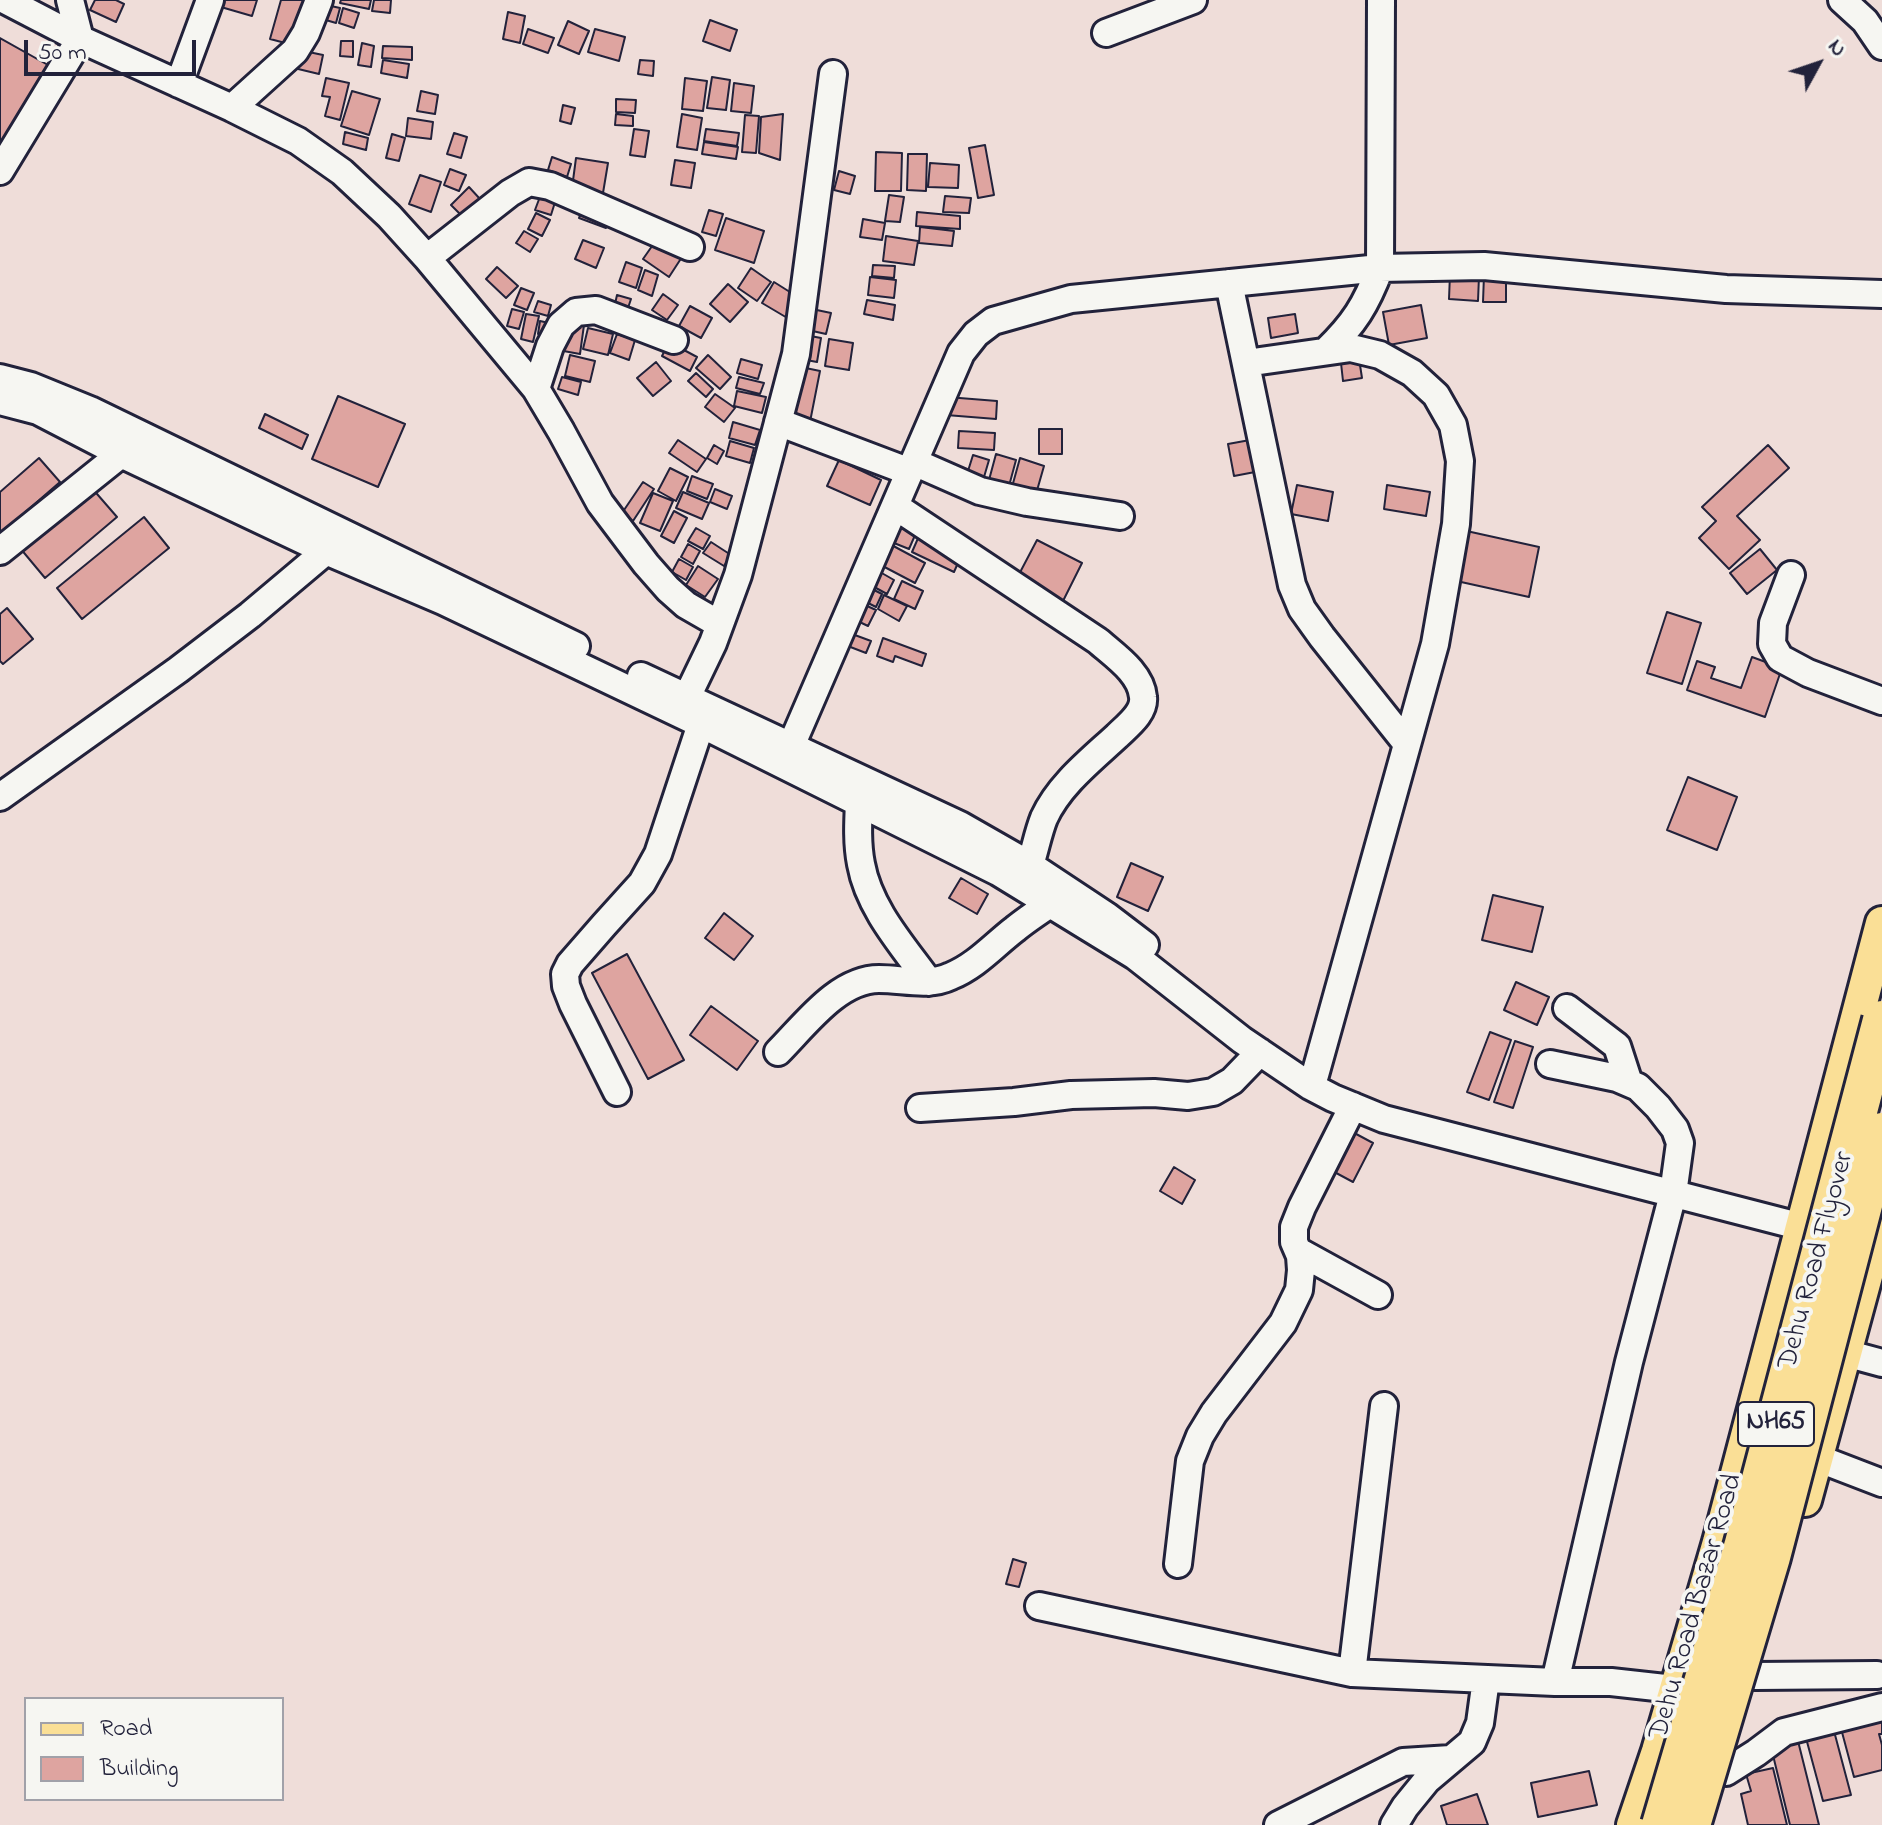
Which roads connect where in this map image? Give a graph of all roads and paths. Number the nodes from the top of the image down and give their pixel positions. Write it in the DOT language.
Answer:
graph roads {
  1 [pos="5,0"];
  2 [pos="70,0"];
  3 [pos="210,0"];
  4 [pos="319,0"];
  5 [pos="1381,0"];
  6 [pos="1842,0"];
  7 [pos="1189,1"];
  8 [pos="1106,33"];
  9 [pos="80,39"];
  10 [pos="1882,46"];
  11 [pos="833,74"];
  12 [pos="179,84"];
  13 [pos="232,108"];
  14 [pos="0,171"];
  15 [pos="690,247"];
  16 [pos="427,258"];
  17 [pos="1380,268"];
  18 [pos="1229,283"];
  19 [pos="1882,294"];
  20 [pos="674,340"];
  21 [pos="1326,351"];
  22 [pos="1246,363"];
  23 [pos="0,378"];
  24 [pos="536,389"];
  25 [pos="0,401"];
  26 [pos="778,422"];
  27 [pos="121,454"];
  28 [pos="912,467"];
  29 [pos="895,506"];
  30 [pos="1120,516"];
  31 [pos="0,551"];
  32 [pos="326,551"];
  33 [pos="1791,575"];
  34 [pos="418,581"];
  35 [pos="719,624"];
  36 [pos="687,697"];
  37 [pos="1882,701"];
  38 [pos="701,724"];
  39 [pos="1407,744"];
  40 [pos="791,746"];
  41 [pos="0,797"];
  42 [pos="859,802"];
  43 [pos="1030,865"];
  44 [pos="1050,904"];
  45 [pos="1882,923"];
  46 [pos="929,982"];
  47 [pos="1567,1008"];
  48 [pos="1882,1020"];
  49 [pos="778,1052"];
  50 [pos="1260,1052"];
  51 [pos="1550,1064"];
  52 [pos="1315,1075"];
  53 [pos="1629,1083"];
  54 [pos="617,1092"];
  55 [pos="1353,1106"];
  56 [pos="920,1108"];
  57 [pos="1384,1119"];
  58 [pos="1882,1132"];
  59 [pos="1673,1194"];
  60 [pos="1802,1228"];
  61 [pos="1879,1230"];
  62 [pos="1298,1251"];
  63 [pos="1378,1295"];
  64 [pos="1845,1353"];
  65 [pos="1882,1363"];
  66 [pos="1384,1406"];
  67 [pos="1817,1458"];
  68 [pos="1882,1483"];
  69 [pos="1178,1564"];
  70 [pos="1039,1606"];
  71 [pos="1352,1673"];
  72 [pos="1877,1675"];
  73 [pos="1755,1676"];
  74 [pos="1486,1679"];
  75 [pos="1555,1682"];
  76 [pos="1674,1689"];
  77 [pos="1882,1707"];
  78 [pos="1451,1759"];
  79 [pos="1726,1772"];
  80 [pos="1278,1825"];
  81 [pos="1394,1825"];
  82 [pos="1633,1825"];
  83 [pos="1661,1825"];
  84 [pos="1691,1825"];
  85 [pos="1711,1825"];
  1 -- 9 [label="street"];
  2 -- 9 [label="street"];
  3 -- 12 [label="street"];
  4 -- 13 [label="street"];
  5 -- 17 [label="street"];
  6 -- 10 [label="street"];
  7 -- 8 [label="street"];
  9 -- 12 [label="street"];
  9 -- 14 [label="street"];
  11 -- 26 [label="street"];
  12 -- 13 [label="street"];
  13 -- 16 [label="street"];
  15 -- 16 [label="street"];
  16 -- 24 [label="street"];
  17 -- 18 [label="street"];
  17 -- 19 [label="street"];
  17 -- 21 [label="street"];
  18 -- 22 [label="street"];
  18 -- 28 [label="street"];
  20 -- 24 [label="street"];
  21 -- 22 [label="street"];
  21 -- 39 [label="street"];
  22 -- 39 [label="street"];
  23 -- 34 [label="street"];
  24 -- 35 [label="street"];
  25 -- 27 [label="street"];
  26 -- 28 [label="street"];
  26 -- 35 [label="street"];
  27 -- 31 [label="street"];
  27 -- 32 [label="street"];
  28 -- 29 [label="street"];
  28 -- 30 [label="street"];
  29 -- 40 [label="street"];
  29 -- 43 [label="street"];
  32 -- 34 [label="street"];
  32 -- 41 [label="street"];
  33 -- 37 [label="street"];
  34 -- 36 [label="street"];
  34 -- 38 [label="street"];
  35 -- 36 [label="street"];
  36 -- 40 [label="street"];
  38 -- 42 [label="street"];
  38 -- 54 [label="street"];
  39 -- 52 [label="street"];
  40 -- 43 [label="street"];
  42 -- 44 [label="street"];
  42 -- 46 [label="street"];
  43 -- 52 [label="street"];
  44 -- 46 [label="street"];
  44 -- 50 [label="street"];
  45 -- 60 [label="main road, Dehu Road Bazar Road"];
  46 -- 49 [label="street"];
  47 -- 53 [label="street"];
  48 -- 83 [label="highway, Dehu Road Flyover / NH65, bridge"];
  50 -- 55 [label="street"];
  50 -- 56 [label="street"];
  51 -- 53 [label="street"];
  52 -- 57 [label="street"];
  53 -- 59 [label="street"];
  55 -- 57 [label="street"];
  55 -- 62 [label="street"];
  57 -- 59 [label="street"];
  58 -- 84 [label="highway, Dehu Road Flyover / NH65, bridge"];
  59 -- 60 [label="street"];
  59 -- 75 [label="street"];
  60 -- 61 [label="street"];
  60 -- 76 [label="main road, Dehu Road Bazar Road"];
  61 -- 64 [label="main road"];
  62 -- 63 [label="street"];
  62 -- 69 [label="street"];
  64 -- 65 [label="street"];
  64 -- 67 [label="main road"];
  66 -- 71 [label="street"];
  67 -- 68 [label="street"];
  67 -- 73 [label="main road"];
  70 -- 71 [label="street"];
  71 -- 74 [label="street"];
  72 -- 73 [label="street"];
  73 -- 79 [label="main road"];
  74 -- 75 [label="street"];
  74 -- 78 [label="street"];
  75 -- 76 [label="street"];
  76 -- 82 [label="main road, Dehu Road Bazar Road"];
  77 -- 79 [label="street"];
  78 -- 80 [label="street"];
  78 -- 81 [label="street"];
  79 -- 85 [label="main road"];
}
